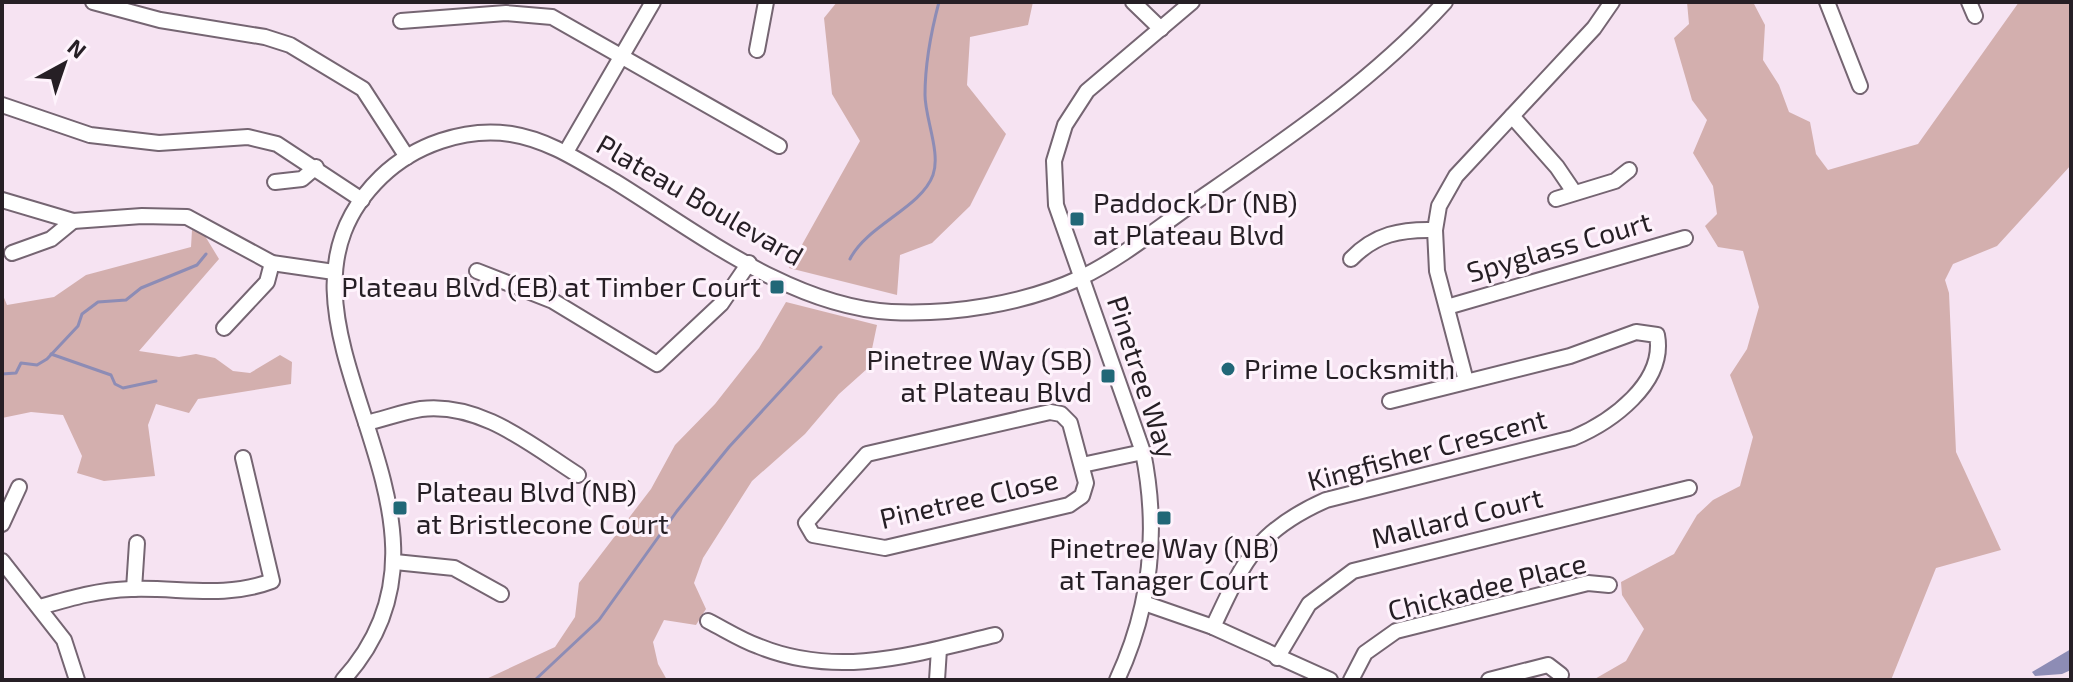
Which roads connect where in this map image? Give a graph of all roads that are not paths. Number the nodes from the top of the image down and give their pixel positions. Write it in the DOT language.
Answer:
graph roads {
  1 [pos="93,2"];
  2 [pos="653,2"];
  3 [pos="766,2"];
  4 [pos="1133,2"];
  5 [pos="1192,2"];
  6 [pos="1445,2"];
  7 [pos="1612,2"];
  8 [pos="1827,2"];
  9 [pos="401,21"];
  10 [pos="1161,29"];
  11 [pos="757,50"];
  12 [pos="622,54"];
  13 [pos="1860,86"];
  14 [pos="2,105"];
  15 [pos="1512,116"];
  16 [pos="779,146"];
  17 [pos="566,152"];
  18 [pos="407,157"];
  19 [pos="316,167"];
  20 [pos="1629,170"];
  21 [pos="275,182"];
  22 [pos="1574,192"];
  23 [pos="1556,199"];
  24 [pos="2,200"];
  25 [pos="362,200"];
  26 [pos="73,221"];
  27 [pos="1435,230"];
  28 [pos="1685,238"];
  29 [pos="12,253"];
  30 [pos="1351,259"];
  31 [pos="272,263"];
  32 [pos="749,263"];
  33 [pos="477,271"];
  34 [pos="334,272"];
  35 [pos="1081,277"];
  36 [pos="1447,307"];
  37 [pos="224,328"];
  38 [pos="1466,381"];
  39 [pos="1390,401"];
  40 [pos="366,423"];
  41 [pos="1143,452"];
  42 [pos="243,458"];
  43 [pos="1082,465"];
  44 [pos="578,475"];
  45 [pos="19,487"];
  46 [pos="1689,488"];
  47 [pos="2,524"];
  48 [pos="137,543"];
  49 [pos="2,561"];
  50 [pos="395,562"];
  51 [pos="1609,585"];
  52 [pos="134,589"];
  53 [pos="501,594"];
  54 [pos="1144,603"];
  55 [pos="40,607"];
  56 [pos="708,621"];
  57 [pos="1213,627"];
  58 [pos="995,635"];
  59 [pos="939,649"];
  60 [pos="1277,658"];
  61 [pos="1561,675"];
  62 [pos="77,680"];
  63 [pos="343,680"];
  64 [pos="937,680"];
  65 [pos="1117,680"];
  66 [pos="1330,680"];
  67 [pos="1351,680"];
  68 [pos="1489,680"];
  1 -- 18 [label="street"];
  2 -- 12 [label="street"];
  3 -- 11 [label="street"];
  4 -- 10 [label="street"];
  5 -- 10 [label="street, Pinetree Way"];
  6 -- 35 [label="street, Plateau Boulevard"];
  7 -- 15 [label="street"];
  8 -- 13 [label="street"];
  9 -- 12 [label="street"];
  10 -- 35 [label="street, Pinetree Way"];
  12 -- 16 [label="street"];
  12 -- 17 [label="street"];
  14 -- 19 [label="street"];
  15 -- 22 [label="street"];
  15 -- 27 [label="street"];
  17 -- 18 [label="street, Plateau Boulevard"];
  17 -- 32 [label="street, Plateau Boulevard"];
  18 -- 25 [label="street, Plateau Boulevard"];
  19 -- 21 [label="street"];
  19 -- 25 [label="street"];
  20 -- 22 [label="street"];
  22 -- 23 [label="street"];
  24 -- 26 [label="street"];
  25 -- 34 [label="street, Plateau Boulevard"];
  26 -- 29 [label="street"];
  26 -- 31 [label="street"];
  27 -- 30 [label="street"];
  27 -- 36 [label="street"];
  28 -- 36 [label="street, Spyglass Court"];
  31 -- 34 [label="street"];
  31 -- 37 [label="street"];
  32 -- 33 [label="street"];
  32 -- 35 [label="street, Plateau Boulevard"];
  34 -- 40 [label="street, Plateau Boulevard"];
  35 -- 41 [label="street, Pinetree Way"];
  36 -- 38 [label="street"];
  38 -- 39 [label="street"];
  38 -- 57 [label="street, Kingfisher Crescent"];
  40 -- 44 [label="street"];
  40 -- 50 [label="street, Plateau Boulevard"];
  41 -- 43 [label="street, Pinetree Close"];
  41 -- 54 [label="street, Pinetree Way"];
  42 -- 52 [label="street"];
  43 -- 43 [label="street, Pinetree Close"];
  45 -- 47 [label="street"];
  46 -- 60 [label="street, Mallard Court"];
  48 -- 52 [label="street"];
  49 -- 55 [label="street"];
  50 -- 53 [label="street"];
  50 -- 63 [label="street, Plateau Boulevard"];
  51 -- 67 [label="street, Chickadee Place"];
  52 -- 55 [label="street"];
  54 -- 57 [label="street"];
  54 -- 65 [label="street, Pinetree Way"];
  55 -- 62 [label="street"];
  56 -- 59 [label="street"];
  57 -- 60 [label="street"];
  58 -- 59 [label="street"];
  59 -- 64 [label="street"];
  60 -- 66 [label="street"];
  61 -- 68 [label="street"];
}
